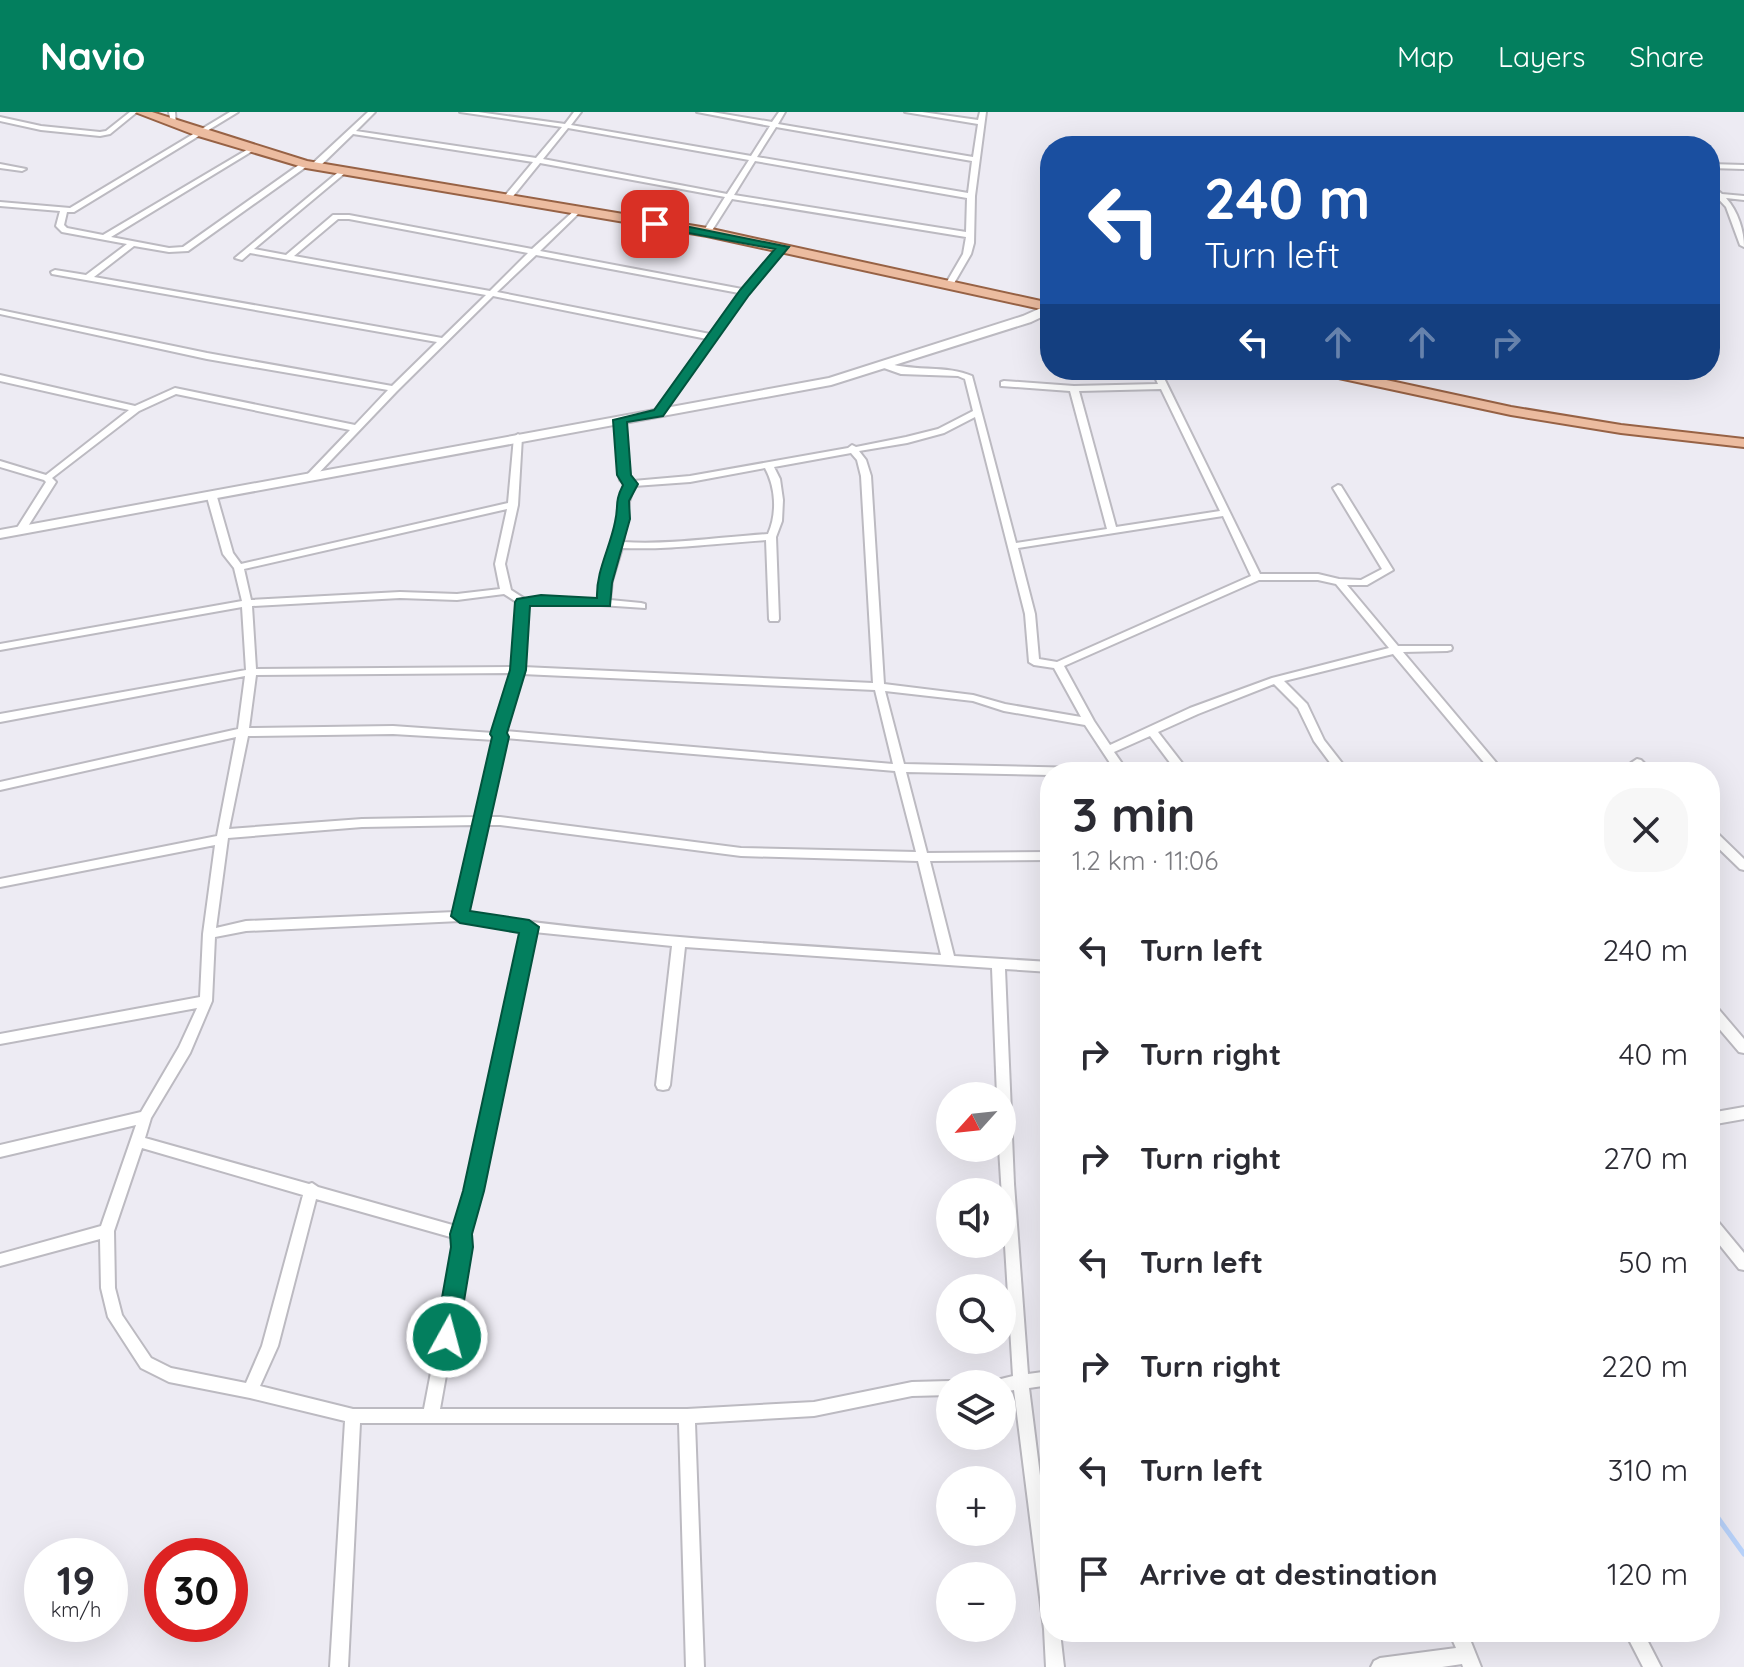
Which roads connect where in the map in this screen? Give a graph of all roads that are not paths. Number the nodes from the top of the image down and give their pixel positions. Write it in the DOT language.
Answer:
graph roads {
  1 [pos="134,112"];
  2 [pos="141,112"];
  3 [pos="235,112"];
  4 [pos="372,112"];
  5 [pos="463,112"];
  6 [pos="578,112"];
  7 [pos="700,112"];
  8 [pos="782,112"];
  9 [pos="908,112"];
  10 [pos="983,112"];
  11 [pos="173,118"];
  12 [pos="0,119"];
  13 [pos="982,123"];
  14 [pos="774,125"];
  15 [pos="566,126"];
  16 [pos="352,132"];
  17 [pos="199,133"];
  18 [pos="252,149"];
  19 [pos="753,159"];
  20 [pos="537,160"];
  21 [pos="977,160"];
  22 [pos="310,165"];
  23 [pos="0,166"];
  24 [pos="1720,166"];
  25 [pos="1744,167"];
  26 [pos="22,169"];
  27 [pos="342,171"];
  28 [pos="1720,194"];
  29 [pos="729,196"];
  30 [pos="971,196"];
  31 [pos="1723,196"];
  32 [pos="507,198"];
  33 [pos="1744,198"];
  34 [pos="0,204"];
  35 [pos="64,211"];
  36 [pos="576,211"];
  37 [pos="707,232"];
  38 [pos="1742,234"];
  39 [pos="971,235"];
  40 [pos="105,237"];
  41 [pos="133,243"];
  42 [pos="1744,245"];
  43 [pos="783,247"];
  44 [pos="248,250"];
  45 [pos="534,253"];
  46 [pos="288,257"];
  47 [pos="239,258"];
  48 [pos="55,272"];
  49 [pos="87,278"];
  50 [pos="949,285"];
  51 [pos="744,292"];
  52 [pos="494,294"];
  53 [pos="1040,306"];
  54 [pos="0,312"];
  55 [pos="1040,313"];
  56 [pos="711,337"];
  57 [pos="445,341"];
  58 [pos="887,366"];
  59 [pos="0,378"];
  60 [pos="1162,380"];
  61 [pos="1367,380"];
  62 [pos="1004,384"];
  63 [pos="1165,386"];
  64 [pos="394,389"];
  65 [pos="1074,389"];
  66 [pos="136,409"];
  67 [pos="658,413"];
  68 [pos="976,413"];
  69 [pos="620,420"];
  70 [pos="356,428"];
  71 [pos="518,437"];
  72 [pos="1744,443"];
  73 [pos="852,448"];
  74 [pos="0,464"];
  75 [pos="767,464"];
  76 [pos="310,477"];
  77 [pos="47,478"];
  78 [pos="631,484"];
  79 [pos="1338,488"];
  80 [pos="212,497"];
  81 [pos="513,505"];
  82 [pos="1227,513"];
  83 [pos="20,531"];
  84 [pos="1112,531"];
  85 [pos="0,534"];
  86 [pos="771,537"];
  87 [pos="615,545"];
  88 [pos="1013,546"];
  89 [pos="239,567"];
  90 [pos="1257,577"];
  91 [pos="1339,582"];
  92 [pos="506,591"];
  93 [pos="523,602"];
  94 [pos="247,603"];
  95 [pos="605,603"];
  96 [pos="641,606"];
  97 [pos="774,619"];
  98 [pos="0,647"];
  99 [pos="1447,648"];
  100 [pos="1398,649"];
  101 [pos="1058,665"];
  102 [pos="518,670"];
  103 [pos="251,672"];
  104 [pos="1276,680"];
  105 [pos="879,687"];
  106 [pos="0,718"];
  107 [pos="1089,722"];
  108 [pos="1152,731"];
  109 [pos="243,732"];
  110 [pos="500,735"];
  111 [pos="1109,750"];
  112 [pos="1116,762"];
  113 [pos="1175,762"];
  114 [pos="1335,762"];
  115 [pos="1490,762"];
  116 [pos="899,768"];
  117 [pos="1040,771"];
  118 [pos="0,786"];
  119 [pos="482,822"];
  120 [pos="224,836"];
  121 [pos="1720,843"];
  122 [pos="925,856"];
  123 [pos="1040,856"];
  124 [pos="1744,866"];
  125 [pos="0,883"];
  126 [pos="460,916"];
  127 [pos="529,927"];
  128 [pos="209,934"];
  129 [pos="679,942"];
  130 [pos="949,960"];
  131 [pos="998,962"];
  132 [pos="1040,966"];
  133 [pos="206,1001"];
  134 [pos="1720,1020"];
  135 [pos="0,1039"];
  136 [pos="1744,1048"];
  137 [pos="663,1085"];
  138 [pos="1744,1113"];
  139 [pos="145,1117"];
  140 [pos="1720,1117"];
  141 [pos="137,1141"];
  142 [pos="0,1151"];
  143 [pos="312,1189"];
  144 [pos="107,1231"];
  145 [pos="461,1234"];
  146 [pos="1720,1234"];
  147 [pos="0,1260"];
  148 [pos="1744,1264"];
  149 [pos="1040,1379"];
  150 [pos="1021,1382"];
  151 [pos="1016,1383"];
  152 [pos="936,1388"];
  153 [pos="250,1391"];
  154 [pos="431,1415"];
  155 [pos="353,1416"];
  156 [pos="687,1416"];
  157 [pos="1040,1541"];
  158 [pos="1052,1642"];
  159 [pos="1462,1642"];
  160 [pos="1639,1642"];
  161 [pos="1470,1661"];
  162 [pos="339,1667"];
  163 [pos="695,1667"];
  164 [pos="1055,1667"];
  165 [pos="1380,1667"];
  166 [pos="1652,1667"];
  1 -- 12 [label="street"];
  2 -- 11 [label="main road"];
  3 -- 17 [label="street"];
  4 -- 16 [label="street"];
  5 -- 15 [label="street"];
  6 -- 15 [label="street"];
  7 -- 14 [label="street"];
  8 -- 14 [label="street"];
  9 -- 13 [label="street"];
  10 -- 13 [label="street"];
  11 -- 17 [label="main road"];
  13 -- 21 [label="street"];
  14 -- 19 [label="street"];
  14 -- 21 [label="street"];
  15 -- 19 [label="street"];
  15 -- 20 [label="street"];
  16 -- 20 [label="street"];
  16 -- 22 [label="street"];
  17 -- 18 [label="main road"];
  17 -- 35 [label="street"];
  18 -- 22 [label="main road"];
  18 -- 40 [label="street"];
  19 -- 29 [label="street"];
  19 -- 30 [label="street"];
  20 -- 29 [label="street"];
  20 -- 32 [label="street"];
  21 -- 30 [label="street"];
  22 -- 27 [label="main road"];
  22 -- 41 [label="street"];
  23 -- 26 [label="street"];
  24 -- 25 [label="street"];
  27 -- 32 [label="main road"];
  27 -- 44 [label="street"];
  28 -- 31 [label="street"];
  29 -- 37 [label="street"];
  29 -- 39 [label="street"];
  30 -- 39 [label="street"];
  31 -- 33 [label="street"];
  31 -- 38 [label="street"];
  32 -- 36 [label="main road"];
  34 -- 35 [label="street"];
  35 -- 40 [label="street"];
  36 -- 37 [label="main road"];
  36 -- 45 [label="street"];
  37 -- 43 [label="main road"];
  38 -- 42 [label="street"];
  39 -- 50 [label="street"];
  40 -- 41 [label="street"];
  41 -- 49 [label="street"];
  43 -- 50 [label="main road"];
  43 -- 51 [label="street"];
  44 -- 46 [label="street"];
  44 -- 47 [label="street"];
  45 -- 46 [label="street"];
  45 -- 51 [label="street"];
  45 -- 52 [label="street"];
  46 -- 52 [label="street"];
  48 -- 49 [label="street"];
  49 -- 57 [label="street"];
  50 -- 53 [label="main road"];
  51 -- 56 [label="street"];
  52 -- 56 [label="street"];
  52 -- 57 [label="street"];
  54 -- 64 [label="street"];
  55 -- 58 [label="street"];
  56 -- 67 [label="street"];
  57 -- 64 [label="street"];
  58 -- 67 [label="street"];
  58 -- 68 [label="street"];
  59 -- 66 [label="street"];
  60 -- 63 [label="street"];
  61 -- 72 [label="main road"];
  62 -- 65 [label="street"];
  63 -- 65 [label="street"];
  63 -- 82 [label="street"];
  64 -- 70 [label="street"];
  65 -- 84 [label="street"];
  66 -- 70 [label="street"];
  66 -- 77 [label="street"];
  67 -- 69 [label="street"];
  68 -- 73 [label="street"];
  68 -- 88 [label="street"];
  69 -- 71 [label="street"];
  69 -- 78 [label="street"];
  70 -- 76 [label="street"];
  71 -- 76 [label="street"];
  71 -- 81 [label="street"];
  73 -- 75 [label="street"];
  73 -- 105 [label="street"];
  74 -- 77 [label="street"];
  75 -- 78 [label="street"];
  75 -- 86 [label="street"];
  76 -- 80 [label="street"];
  77 -- 83 [label="street"];
  78 -- 87 [label="street"];
  79 -- 91 [label="street"];
  80 -- 83 [label="street"];
  80 -- 89 [label="street"];
  81 -- 89 [label="street"];
  81 -- 92 [label="street"];
  82 -- 84 [label="street"];
  82 -- 90 [label="street"];
  83 -- 85 [label="street"];
  84 -- 88 [label="street"];
  86 -- 87 [label="street"];
  86 -- 97 [label="street"];
  87 -- 95 [label="street"];
  88 -- 101 [label="street"];
  89 -- 94 [label="street"];
  90 -- 91 [label="street"];
  90 -- 101 [label="street"];
  91 -- 100 [label="street"];
  92 -- 93 [label="street"];
  92 -- 94 [label="street"];
  93 -- 95 [label="street"];
  93 -- 102 [label="street"];
  94 -- 98 [label="street"];
  94 -- 103 [label="street"];
  95 -- 96 [label="street"];
  99 -- 100 [label="street"];
  100 -- 104 [label="street"];
  100 -- 115 [label="street"];
  101 -- 107 [label="street"];
  102 -- 103 [label="street"];
  102 -- 105 [label="street"];
  102 -- 110 [label="street"];
  103 -- 106 [label="street"];
  103 -- 109 [label="street"];
  104 -- 108 [label="street"];
  104 -- 114 [label="street"];
  105 -- 107 [label="street"];
  105 -- 116 [label="street"];
  107 -- 111 [label="street"];
  108 -- 111 [label="street"];
  108 -- 113 [label="street"];
  109 -- 110 [label="street"];
  109 -- 118 [label="street"];
  109 -- 120 [label="street"];
  110 -- 116 [label="street"];
  110 -- 119 [label="street"];
  111 -- 112 [label="street"];
  116 -- 117 [label="street"];
  116 -- 122 [label="street"];
  119 -- 120 [label="street"];
  119 -- 122 [label="street"];
  119 -- 126 [label="street"];
  120 -- 125 [label="street"];
  120 -- 128 [label="street"];
  121 -- 124 [label="street"];
  122 -- 123 [label="street"];
  122 -- 130 [label="street"];
  126 -- 127 [label="street"];
  126 -- 128 [label="street"];
  127 -- 129 [label="street"];
  127 -- 145 [label="street"];
  128 -- 133 [label="street"];
  129 -- 130 [label="street"];
  129 -- 137 [label="street"];
  130 -- 131 [label="street"];
  131 -- 132 [label="street"];
  131 -- 150 [label="street"];
  133 -- 135 [label="street"];
  133 -- 139 [label="street"];
  134 -- 136 [label="street"];
  138 -- 140 [label="street"];
  139 -- 141 [label="street"];
  139 -- 142 [label="street"];
  141 -- 143 [label="street"];
  141 -- 144 [label="street"];
  143 -- 145 [label="street"];
  143 -- 153 [label="street"];
  144 -- 147 [label="street"];
  144 -- 153 [label="street"];
  145 -- 154 [label="street"];
  146 -- 148 [label="street"];
  149 -- 150 [label="street"];
  150 -- 151 [label="street"];
  150 -- 157 [label="street"];
  152 -- 156 [label="street"];
  153 -- 155 [label="street"];
  154 -- 155 [label="street"];
  154 -- 156 [label="street"];
  155 -- 162 [label="street"];
  156 -- 163 [label="street"];
  158 -- 164 [label="street"];
  159 -- 161 [label="street"];
  160 -- 166 [label="street"];
  161 -- 165 [label="street"];
}
